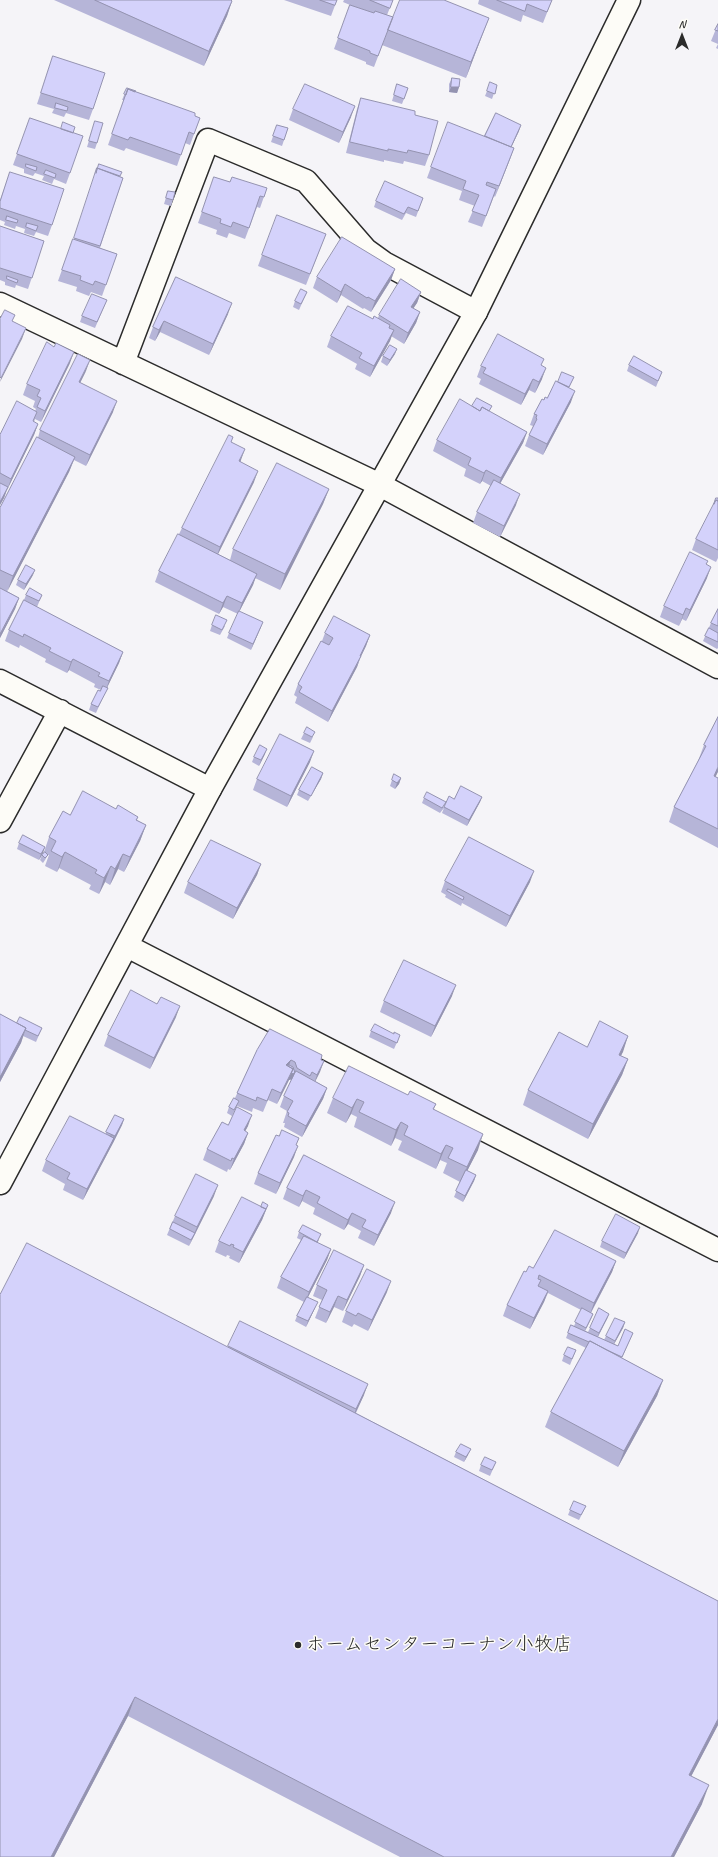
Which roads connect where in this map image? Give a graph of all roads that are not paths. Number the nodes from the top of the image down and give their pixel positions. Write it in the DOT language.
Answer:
graph roads {
  1 [pos="629,0"];
  2 [pos="0,304"];
  3 [pos="476,312"];
  4 [pos="123,362"];
  5 [pos="380,485"];
  6 [pos="718,667"];
  7 [pos="0,681"];
  8 [pos="60,711"];
  9 [pos="210,789"];
  10 [pos="0,821"];
  11 [pos="127,946"];
  12 [pos="0,1183"];
  13 [pos="718,1250"];
  1 -- 3 [label="street"];
  2 -- 4 [label="street"];
  3 -- 4 [label="street"];
  3 -- 5 [label="street"];
  4 -- 5 [label="street"];
  5 -- 6 [label="street"];
  5 -- 9 [label="street"];
  7 -- 8 [label="street"];
  8 -- 9 [label="street"];
  8 -- 10 [label="street"];
  9 -- 11 [label="street"];
  11 -- 12 [label="street"];
  11 -- 13 [label="street"];
}
